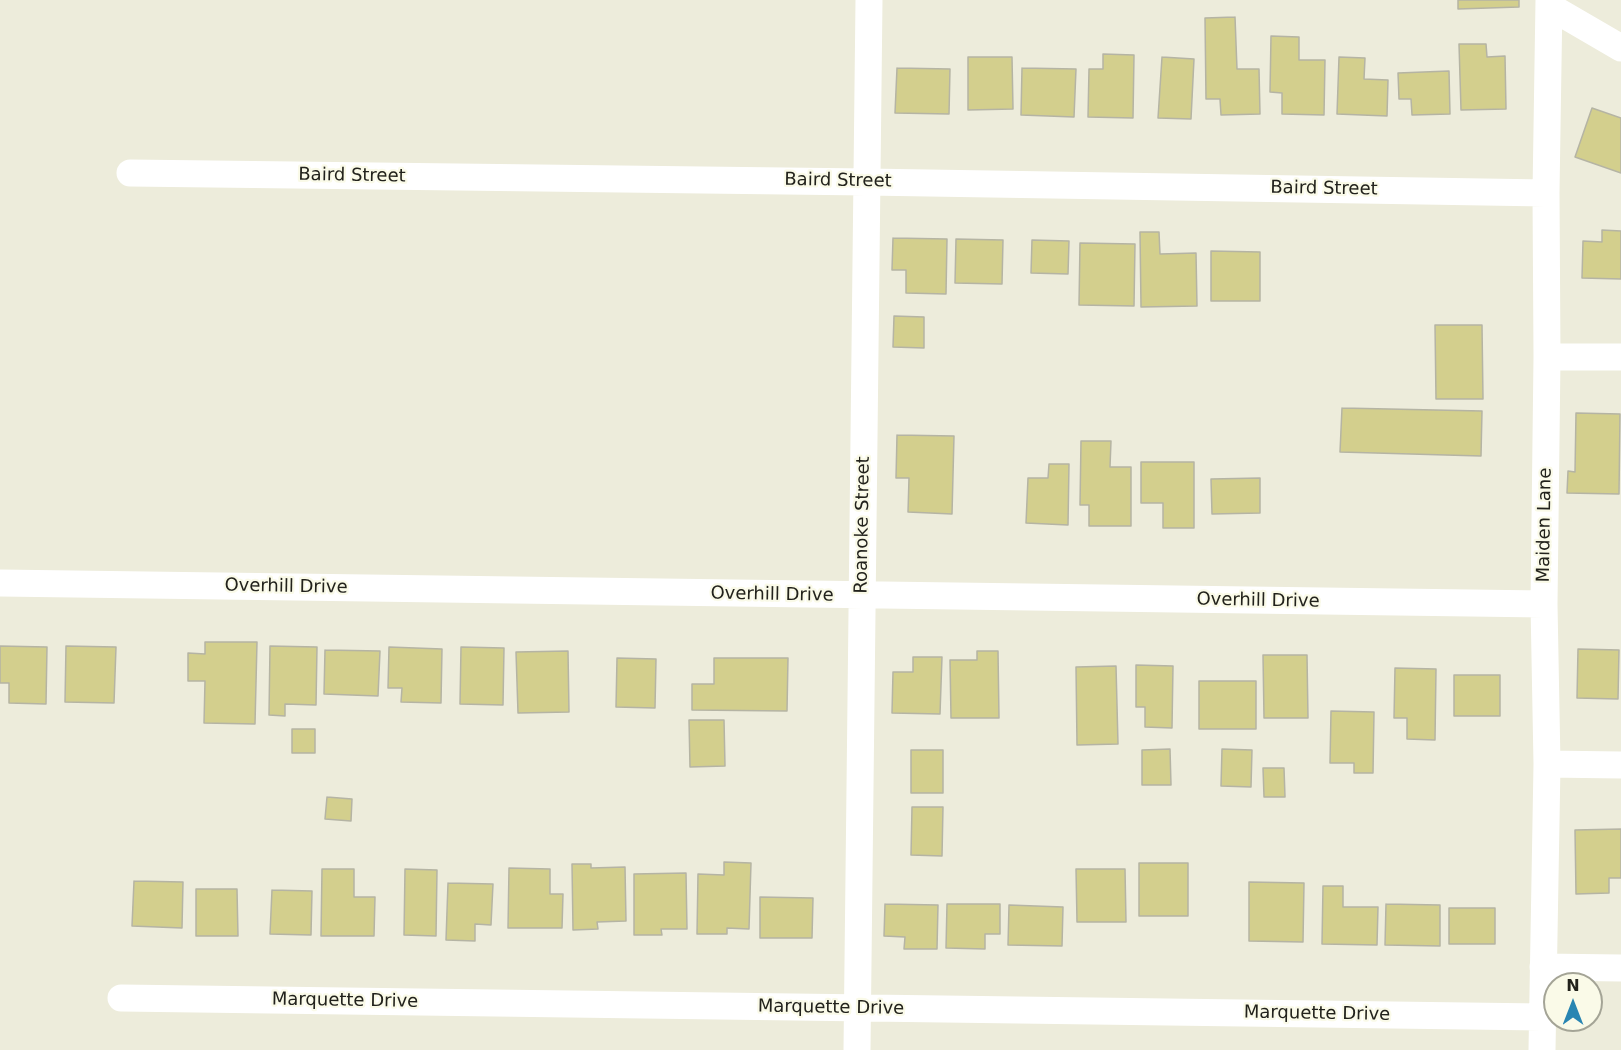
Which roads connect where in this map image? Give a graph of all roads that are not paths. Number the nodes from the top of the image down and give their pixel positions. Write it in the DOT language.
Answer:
graph roads {
  1 [pos="869,0"];
  2 [pos="1549,3"];
  3 [pos="1621,48"];
  4 [pos="130,173"];
  5 [pos="867,182"];
  6 [pos="1546,193"];
  7 [pos="1547,357"];
  8 [pos="1621,357"];
  9 [pos="0,583"];
  10 [pos="863,596"];
  11 [pos="1544,604"];
  12 [pos="1547,764"];
  13 [pos="1621,765"];
  14 [pos="1543,967"];
  15 [pos="1621,968"];
  16 [pos="121,998"];
  17 [pos="858,1009"];
  18 [pos="1542,1017"];
  19 [pos="857,1050"];
  20 [pos="1542,1050"];
  1 -- 5 [label="street, Roanoke Street"];
  2 -- 3 [label="street"];
  2 -- 6 [label="street, Maiden Lane"];
  4 -- 5 [label="street, Baird Street"];
  5 -- 6 [label="street, Baird Street"];
  5 -- 10 [label="street, Roanoke Street"];
  6 -- 7 [label="street, Maiden Lane"];
  7 -- 8 [label="street"];
  7 -- 11 [label="street, Maiden Lane"];
  9 -- 10 [label="street, Overhill Drive"];
  10 -- 11 [label="street, Overhill Drive"];
  10 -- 17 [label="street, Roanoke Street"];
  11 -- 12 [label="street, Maiden Lane"];
  12 -- 13 [label="street"];
  12 -- 14 [label="street, Maiden Lane"];
  14 -- 15 [label="street"];
  14 -- 18 [label="street, Maiden Lane"];
  16 -- 17 [label="street, Marquette Drive"];
  17 -- 18 [label="street, Marquette Drive"];
  17 -- 19 [label="street, Roanoke Street"];
  18 -- 20 [label="street, Maiden Lane"];
}
